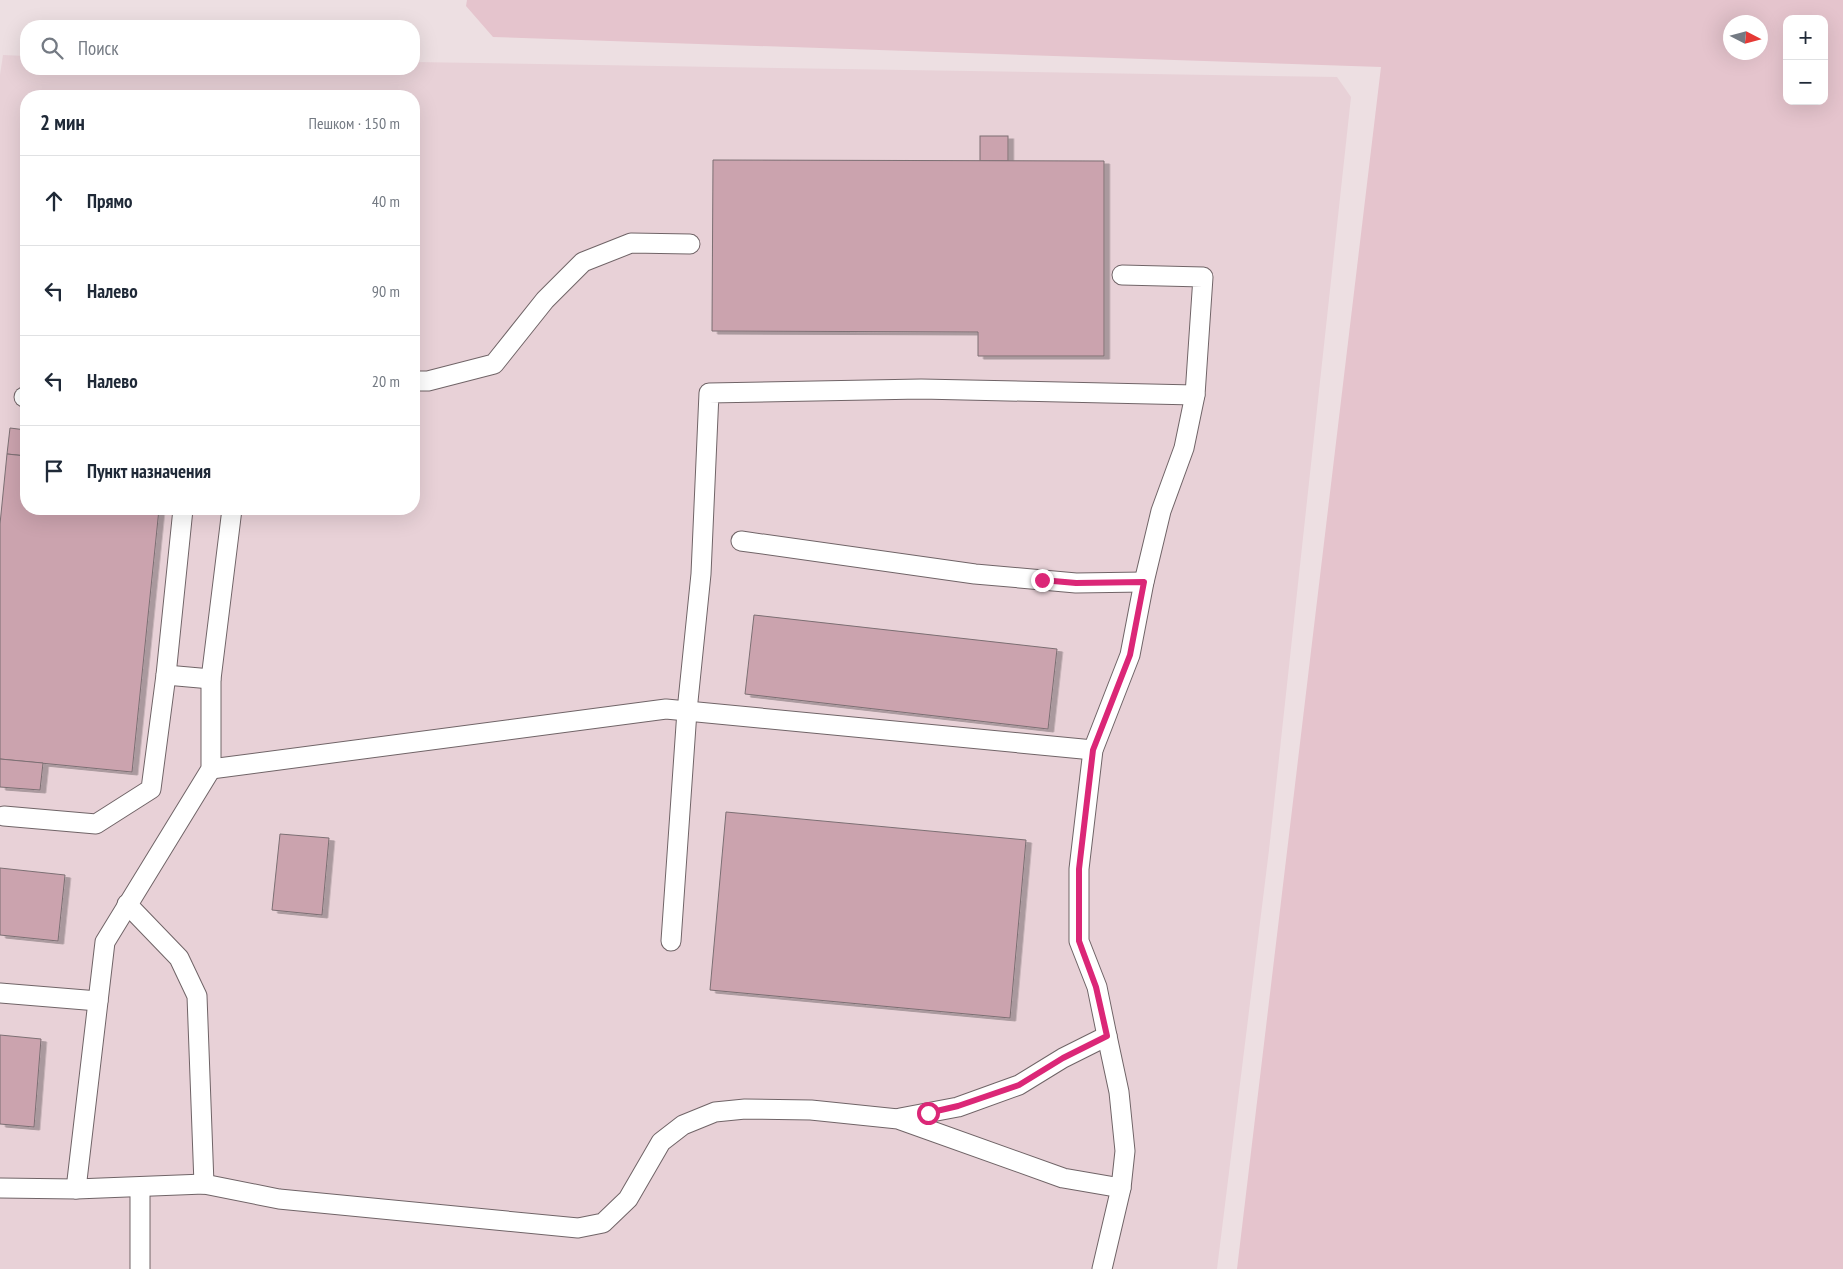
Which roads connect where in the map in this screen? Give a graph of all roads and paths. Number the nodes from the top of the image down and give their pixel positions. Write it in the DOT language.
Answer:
graph roads {
  1 [pos="690,244"];
  2 [pos="1122,276"];
  3 [pos="420,381"];
  4 [pos="1195,395"];
  5 [pos="182,515"];
  6 [pos="231,515"];
  7 [pos="740,541"];
  8 [pos="1144,582"];
  9 [pos="166,675"];
  10 [pos="211,679"];
  11 [pos="687,711"];
  12 [pos="1093,750"];
  13 [pos="211,769"];
  14 [pos="4,816"];
  15 [pos="128,904"];
  16 [pos="672,941"];
  17 [pos="0,993"];
  18 [pos="98,1001"];
  19 [pos="1107,1036"];
  20 [pos="898,1119"];
  21 [pos="204,1184"];
  22 [pos="140,1187"];
  23 [pos="0,1188"];
  24 [pos="1121,1188"];
  25 [pos="76,1189"];
  26 [pos="140,1269"];
  27 [pos="1102,1269"];
  1 -- 3 [label="lane"];
  2 -- 4 [label="lane"];
  4 -- 8 [label="lane"];
  4 -- 11 [label="lane"];
  5 -- 9 [label="lane"];
  6 -- 10 [label="lane"];
  7 -- 8 [label="lane"];
  8 -- 12 [label="lane"];
  9 -- 10 [label="lane"];
  9 -- 14 [label="lane"];
  10 -- 13 [label="lane"];
  11 -- 12 [label="lane"];
  11 -- 13 [label="lane"];
  11 -- 16 [label="lane"];
  12 -- 19 [label="lane"];
  13 -- 15 [label="lane"];
  15 -- 18 [label="lane"];
  15 -- 21 [label="lane"];
  17 -- 18 [label="lane"];
  18 -- 25 [label="lane"];
  19 -- 20 [label="lane"];
  19 -- 24 [label="lane"];
  20 -- 21 [label="lane"];
  20 -- 24 [label="lane"];
  21 -- 22 [label="lane"];
  22 -- 25 [label="lane"];
  22 -- 26 [label="lane"];
  23 -- 25 [label="lane"];
  24 -- 27 [label="lane"];
}
